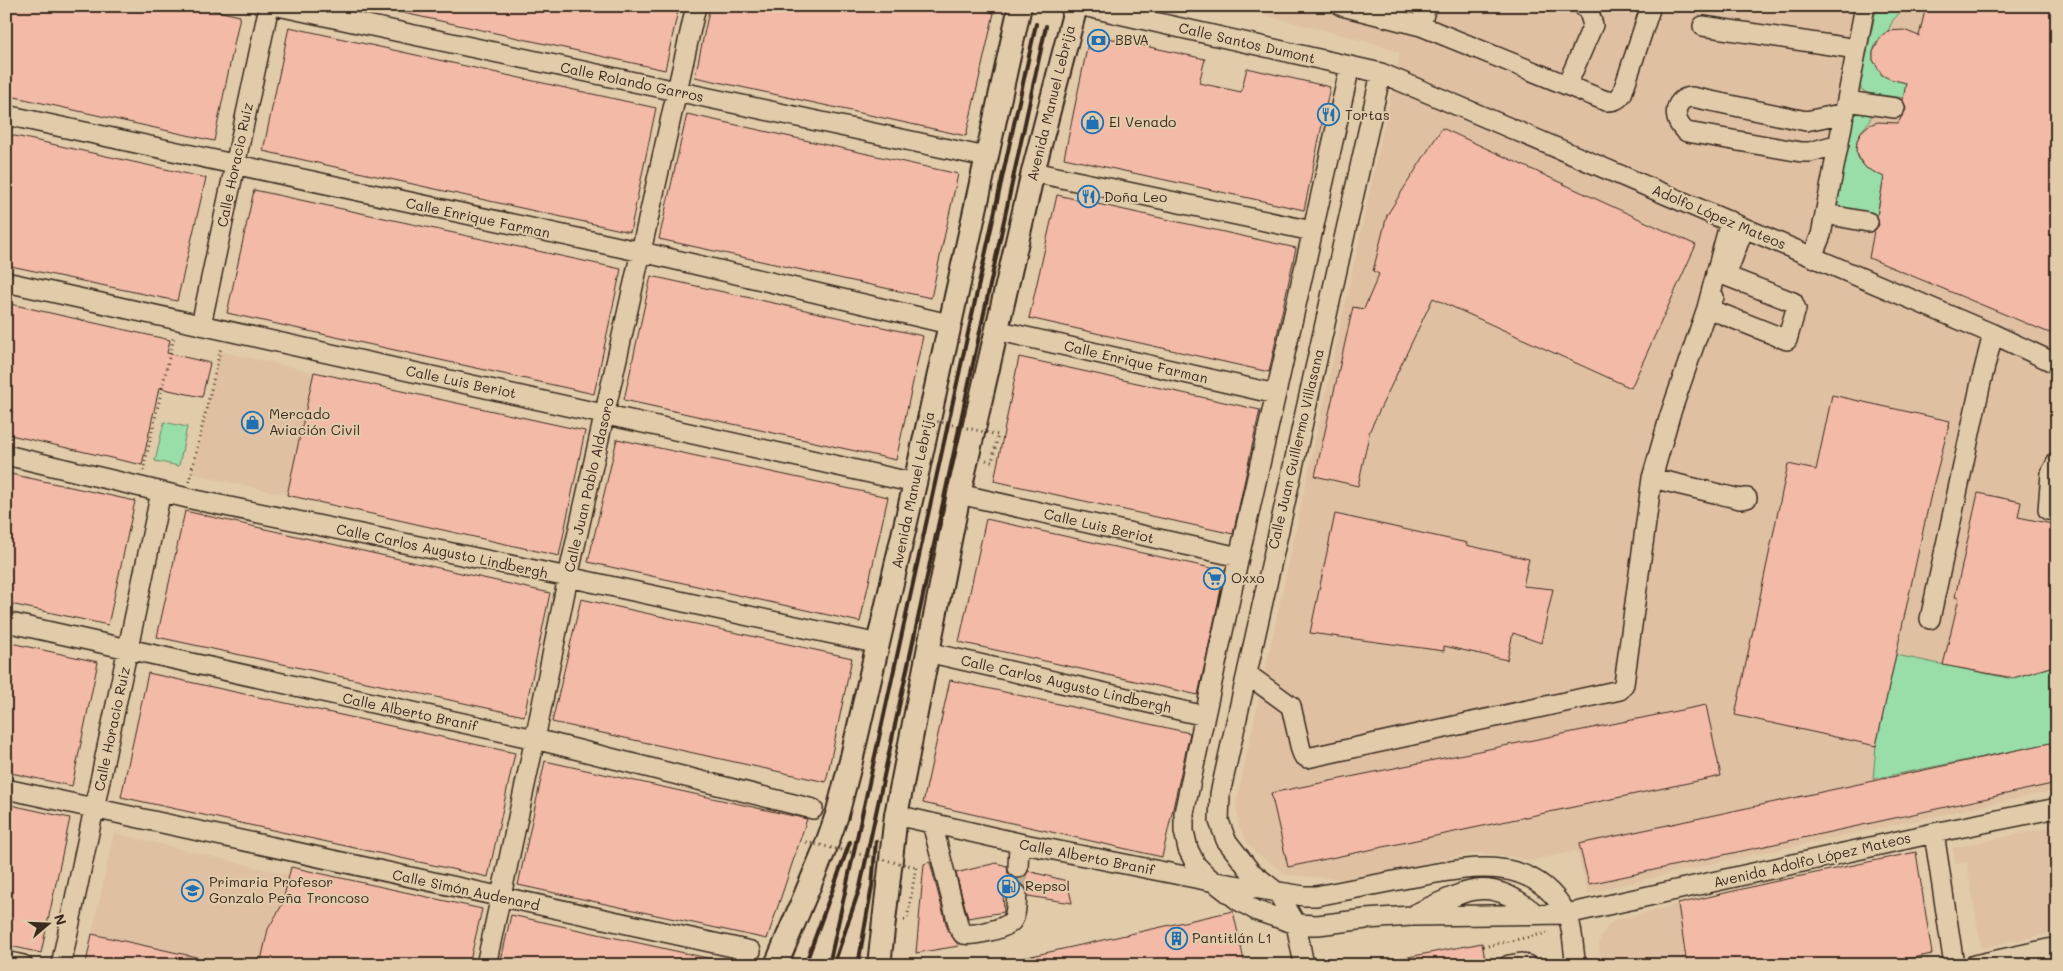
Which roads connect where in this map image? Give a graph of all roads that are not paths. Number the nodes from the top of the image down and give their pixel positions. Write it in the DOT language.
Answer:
graph roads {
  1 [pos="269,6"];
  2 [pos="278,6"];
  3 [pos="696,6"];
  4 [pos="1020,6"];
  5 [pos="1076,6"];
  6 [pos="1083,6"];
  7 [pos="1342,6"];
  8 [pos="1426,6"];
  9 [pos="1583,6"];
  10 [pos="1651,6"];
  11 [pos="1865,6"];
  12 [pos="1421,26"];
  13 [pos="1703,26"];
  14 [pos="1857,49"];
  15 [pos="1350,66"];
  16 [pos="1381,73"];
  17 [pos="1567,85"];
  18 [pos="677,92"];
  19 [pos="1846,107"];
  20 [pos="1895,108"];
  21 [pos="6,116"];
  22 [pos="1806,121"];
  23 [pos="1839,144"];
  24 [pos="1801,152"];
  25 [pos="986,157"];
  26 [pos="235,166"];
  27 [pos="1033,172"];
  28 [pos="1825,214"];
  29 [pos="1868,222"];
  30 [pos="1737,224"];
  31 [pos="1312,230"];
  32 [pos="642,252"];
  33 [pos="1812,257"];
  34 [pos="1721,274"];
  35 [pos="6,282"];
  36 [pos="1707,308"];
  37 [pos="949,324"];
  38 [pos="201,325"];
  39 [pos="996,330"];
  40 [pos="1993,334"];
  41 [pos="2057,364"];
  42 [pos="1276,394"];
  43 [pos="606,414"];
  44 [pos="6,455"];
  45 [pos="2057,462"];
  46 [pos="1652,478"];
  47 [pos="915,483"];
  48 [pos="161,492"];
  49 [pos="959,494"];
  50 [pos="1747,498"];
  51 [pos="2048,510"];
  52 [pos="1239,557"];
  53 [pos="568,577"];
  54 [pos="1930,619"];
  55 [pos="6,622"];
  56 [pos="879,644"];
  57 [pos="129,649"];
  58 [pos="927,652"];
  59 [pos="1247,674"];
  60 [pos="1205,716"];
  61 [pos="536,739"];
  62 [pos="6,789"];
  63 [pos="2057,808"];
  64 [pos="95,809"];
  65 [pos="813,809"];
  66 [pos="896,815"];
  67 [pos="932,823"];
  68 [pos="1934,833"];
  69 [pos="1019,843"];
  70 [pos="1018,868"];
  71 [pos="1215,882"];
  72 [pos="1278,893"];
  73 [pos="1017,894"];
  74 [pos="501,897"];
  75 [pos="1536,914"];
  76 [pos="1411,916"];
  77 [pos="1569,921"];
  78 [pos="1296,924"];
  79 [pos="2057,947"];
  80 [pos="751,951"];
  81 [pos="6,961"];
  82 [pos="23,965"];
  83 [pos="61,965"];
  84 [pos="486,965"];
  85 [pos="776,965"];
  86 [pos="878,965"];
  87 [pos="1304,965"];
  88 [pos="1509,965"];
  89 [pos="1527,965"];
  90 [pos="1576,965"];
  91 [pos="1954,965"];
  92 [pos="1974,965"];
  1 -- 26 [label="street, Calle Horacio Ruiz"];
  2 -- 18 [label="street, Calle Rolando Garros"];
  3 -- 18 [label="street, Calle Juan Pablo Aldasoro"];
  4 -- 25 [label="main road, Avenida Manuel Lebrija"];
  5 -- 27 [label="main road, Avenida Manuel Lebrija"];
  6 -- 15 [label="street, Calle Santos Dumont"];
  7 -- 12 [label="street"];
  8 -- 12 [label="street"];
  9 -- 17 [label="street"];
  10 -- 17 [label="street"];
  11 -- 14 [label="street"];
  12 -- 17 [label="street"];
  13 -- 14 [label="street"];
  14 -- 19 [label="street"];
  15 -- 16 [label="street, Calle Santos Dumont"];
  15 -- 31 [label="street"];
  16 -- 30 [label="street, Adolfo López Mateos"];
  16 -- 59 [label="street, Calle Juan Guillermo Villasana"];
  18 -- 25 [label="street, Calle Rolando Garros"];
  18 -- 32 [label="street, Calle Juan Pablo Aldasoro"];
  19 -- 20 [label="street"];
  19 -- 22 [label="street"];
  19 -- 23 [label="street"];
  21 -- 26 [label="street, Calle Enrique Farman"];
  22 -- 24 [label="street"];
  22 -- 24 [label="street"];
  23 -- 24 [label="street"];
  23 -- 28 [label="street"];
  25 -- 37 [label="main road, Avenida Manuel Lebrija"];
  26 -- 32 [label="street, Calle Enrique Farman"];
  26 -- 38 [label="street, Calle Horacio Ruiz"];
  27 -- 31 [label="street"];
  27 -- 39 [label="main road, Avenida Manuel Lebrija"];
  28 -- 29 [label="street"];
  28 -- 33 [label="street"];
  30 -- 33 [label="street, Adolfo López Mateos"];
  30 -- 34 [label="street"];
  31 -- 42 [label="street"];
  32 -- 37 [label="street, Calle Enrique Farman"];
  32 -- 43 [label="street, Calle Juan Pablo Aldasoro"];
  33 -- 40 [label="street, Adolfo López Mateos"];
  34 -- 36 [label="street"];
  34 -- 36 [label="street"];
  35 -- 38 [label="street, Calle Luis Beriot"];
  36 -- 46 [label="street"];
  37 -- 47 [label="main road, Avenida Manuel Lebrija"];
  38 -- 43 [label="street, Calle Luis Beriot"];
  39 -- 42 [label="street, Calle Enrique Farman"];
  39 -- 49 [label="main road, Avenida Manuel Lebrija"];
  40 -- 41 [label="street, Adolfo López Mateos"];
  40 -- 54 [label="street"];
  42 -- 52 [label="street"];
  43 -- 47 [label="street, Calle Luis Beriot"];
  43 -- 53 [label="street, Calle Juan Pablo Aldasoro"];
  44 -- 48 [label="street, Calle Carlos Augusto Lindbergh"];
  45 -- 51 [label="street"];
  46 -- 50 [label="street"];
  46 -- 59 [label="street"];
  47 -- 56 [label="main road, Avenida Manuel Lebrija"];
  48 -- 53 [label="street, Calle Carlos Augusto Lindbergh"];
  48 -- 57 [label="street, Calle Horacio Ruiz"];
  49 -- 52 [label="street, Calle Luis Beriot"];
  49 -- 58 [label="main road, Avenida Manuel Lebrija"];
  52 -- 60 [label="street"];
  53 -- 56 [label="street, Calle Carlos Augusto Lindbergh"];
  53 -- 61 [label="street, Calle Juan Pablo Aldasoro"];
  55 -- 57 [label="street, Calle Alberto Branif"];
  56 -- 85 [label="main road, Avenida Manuel Lebrija"];
  57 -- 61 [label="street, Calle Alberto Branif"];
  57 -- 64 [label="street, Calle Horacio Ruiz"];
  58 -- 60 [label="street, Calle Carlos Augusto Lindbergh"];
  58 -- 66 [label="main road, Avenida Manuel Lebrija"];
  59 -- 72 [label="street, Calle Juan Guillermo Villasana"];
  60 -- 71 [label="street"];
  61 -- 65 [label="street, Calle Alberto Branif"];
  61 -- 74 [label="street, Calle Juan Pablo Aldasoro"];
  62 -- 64 [label="street, Calle Simón Audenard"];
  63 -- 68 [label="street, Avenida Adolfo López Mateos"];
  64 -- 74 [label="street, Calle Simón Audenard"];
  64 -- 83 [label="street, Calle Horacio Ruiz"];
  66 -- 67 [label="street, Calle Alberto Branif"];
  66 -- 86 [label="main road, Avenida Manuel Lebrija"];
  67 -- 69 [label="street, Calle Alberto Branif"];
  67 -- 73 [label="street"];
  68 -- 77 [label="street, Avenida Adolfo López Mateos"];
  68 -- 91 [label="street"];
  69 -- 70 [label="street"];
  69 -- 71 [label="street, Calle Alberto Branif"];
  71 -- 72 [label="street, Calle Alberto Branif"];
  71 -- 78 [label="street, Avenida Adolfo López Mateos"];
  72 -- 77 [label="street"];
  72 -- 78 [label="street"];
  74 -- 80 [label="street, Calle Simón Audenard"];
  74 -- 84 [label="street, Calle Juan Pablo Aldasoro"];
  75 -- 76 [label="street, Avenida Adolfo López Mateos"];
  75 -- 76 [label="street"];
  75 -- 77 [label="street, Avenida Adolfo López Mateos"];
  76 -- 78 [label="street, Avenida Adolfo López Mateos"];
  77 -- 90 [label="street"];
  78 -- 87 [label="street"];
  79 -- 92 [label="street"];
  81 -- 82 [label="street"];
  88 -- 89 [label="street"];
}
